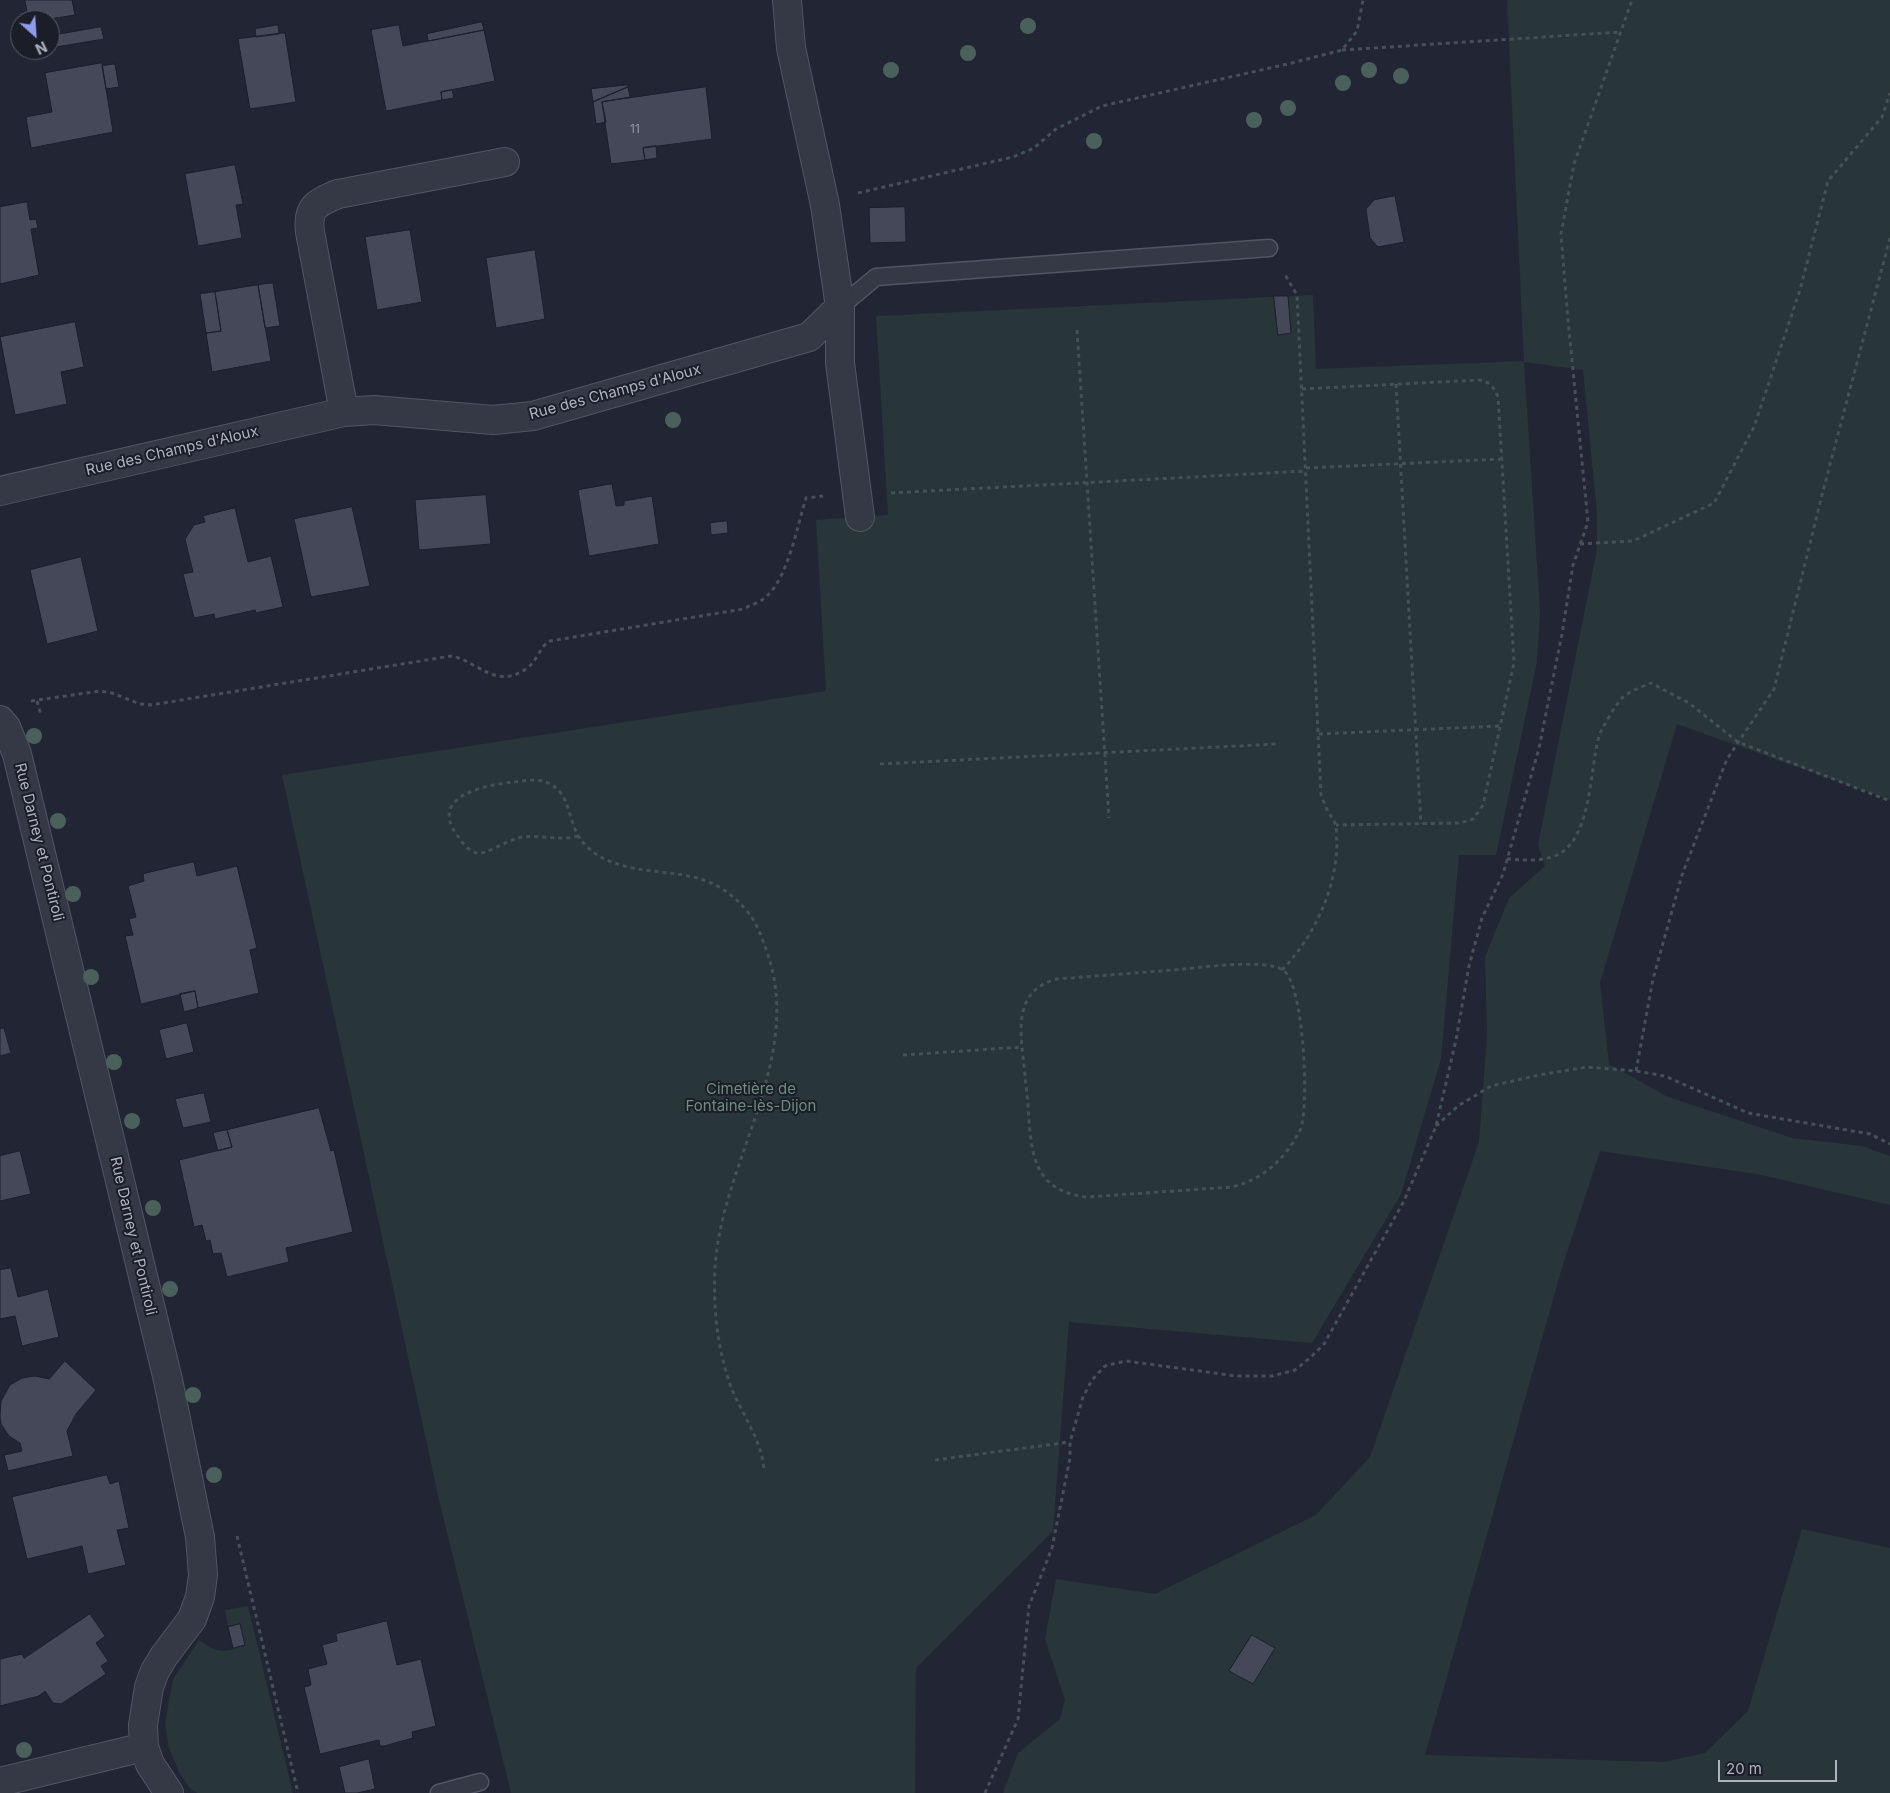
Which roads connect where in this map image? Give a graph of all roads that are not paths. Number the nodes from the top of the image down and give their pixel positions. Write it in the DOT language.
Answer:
graph roads {
  1 [pos="787,0"];
  2 [pos="505,162"];
  3 [pos="1269,248"];
  4 [pos="840,307"];
  5 [pos="344,412"];
  6 [pos="0,490"];
  7 [pos="859,505"];
  8 [pos="0,720"];
  9 [pos="144,1747"];
  10 [pos="0,1782"];
  11 [pos="480,1782"];
  12 [pos="169,1793"];
  13 [pos="439,1793"];
  1 -- 4 [label="street"];
  2 -- 5 [label="street"];
  3 -- 4 [label="lane"];
  4 -- 5 [label="street, Rue des Champs d'Aloux"];
  4 -- 7 [label="street"];
  5 -- 6 [label="street, Rue des Champs d'Aloux"];
  8 -- 9 [label="street, Rue Darney et Pontiroli"];
  9 -- 10 [label="street"];
  9 -- 12 [label="street"];
  11 -- 13 [label="lane"];
}
